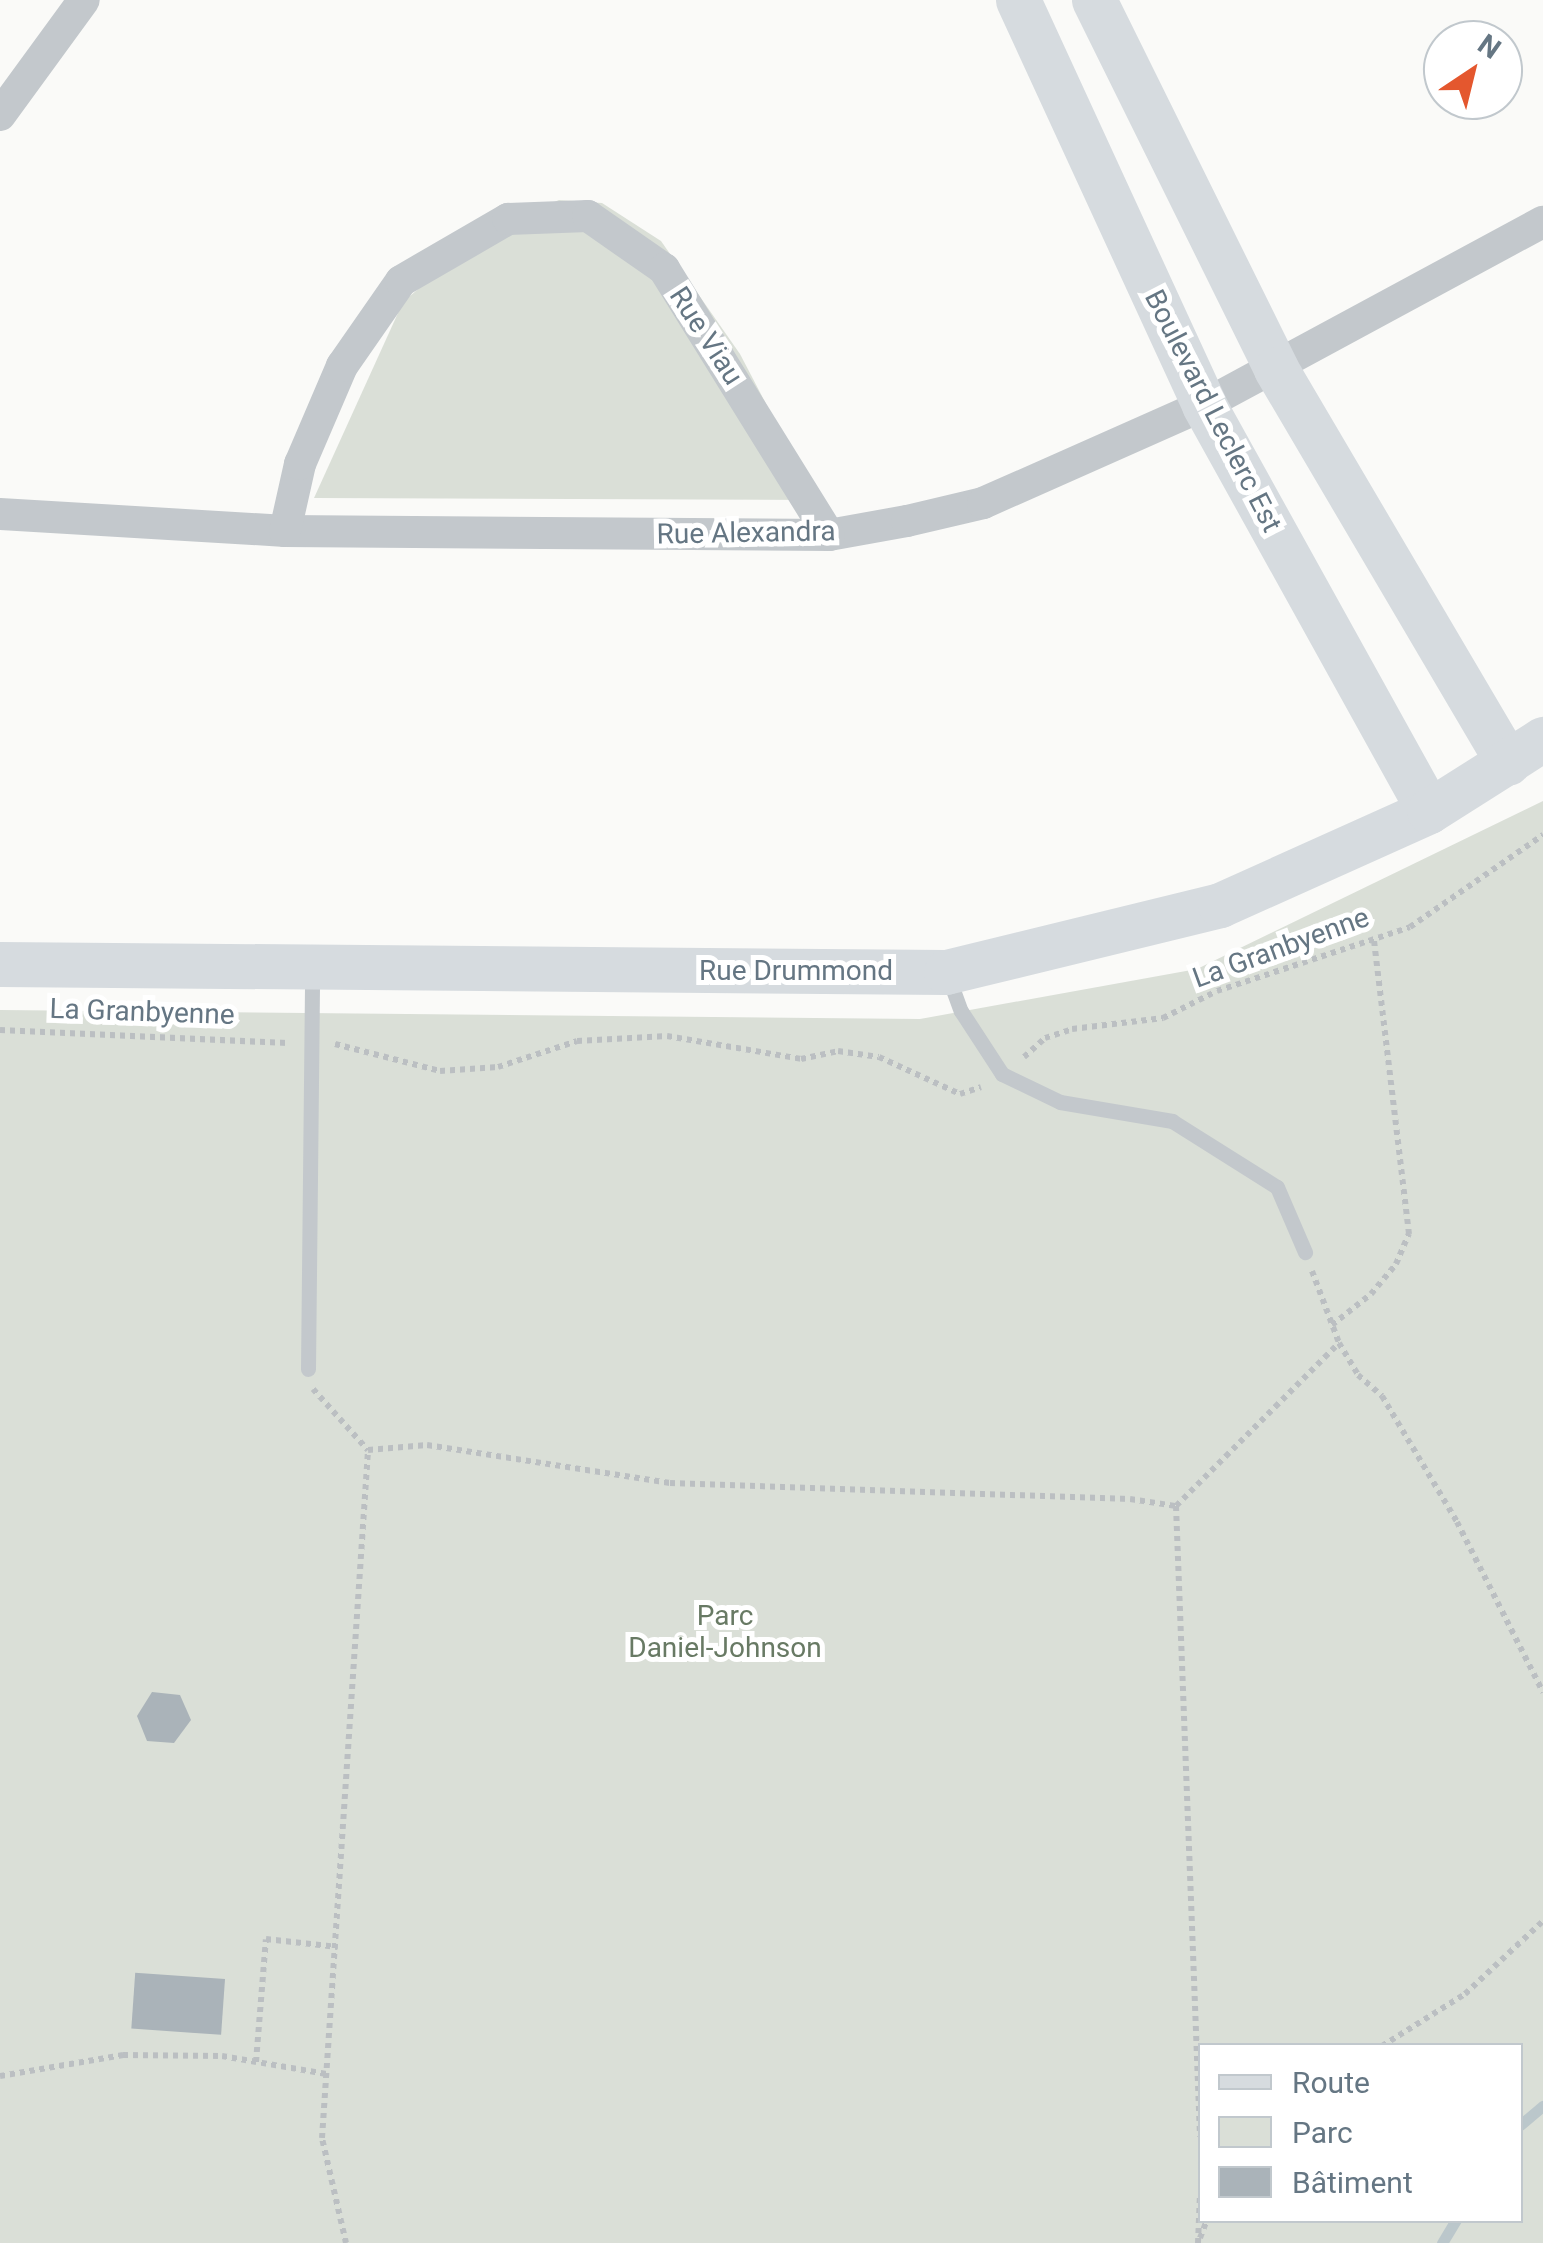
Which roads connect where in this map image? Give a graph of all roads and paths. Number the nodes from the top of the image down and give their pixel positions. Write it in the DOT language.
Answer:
graph roads {
  1 [pos="84,0"];
  2 [pos="1018,0"];
  3 [pos="1094,0"];
  4 [pos="0,115"];
  5 [pos="1543,222"];
  6 [pos="1276,368"];
  7 [pos="1204,405"];
  8 [pos="0,514"];
  9 [pos="285,531"];
  10 [pos="829,535"];
  11 [pos="1526,751"];
  12 [pos="1429,811"];
  13 [pos="1543,835"];
  14 [pos="1374,939"];
  15 [pos="0,964"];
  16 [pos="312,969"];
  17 [pos="946,972"];
  18 [pos="0,1030"];
  19 [pos="282,1043"];
  20 [pos="332,1043"];
  21 [pos="1019,1062"];
  22 [pos="982,1087"];
  23 [pos="1305,1252"];
  24 [pos="1332,1325"];
  25 [pos="1339,1343"];
  26 [pos="308,1369"];
  27 [pos="368,1450"];
  28 [pos="1176,1506"];
  29 [pos="1543,1692"];
  30 [pos="1543,1921"];
  31 [pos="338,1947"];
  32 [pos="1387,2043"];
  33 [pos="256,2062"];
  34 [pos="326,2074"];
  35 [pos="0,2076"];
  36 [pos="1198,2084"];
  37 [pos="346,2243"];
  1 -- 4 [label="street"];
  2 -- 7 [label="street, Boulevard Leclerc Est"];
  3 -- 6 [label="street"];
  5 -- 6 [label="street, Rue Alexandra"];
  6 -- 7 [label="street, Rue Alexandra"];
  6 -- 11 [label="street"];
  7 -- 10 [label="street, Rue Alexandra"];
  7 -- 12 [label="street, Boulevard Leclerc Est"];
  8 -- 9 [label="street, Rue Alexandra"];
  9 -- 10 [label="street, Rue Alexandra"];
  9 -- 10 [label="street, Rue Viau"];
  11 -- 12 [label="street, Rue Drummond"];
  12 -- 17 [label="street, Rue Drummond"];
  13 -- 14 [label="path, La Granbyenne"];
  14 -- 21 [label="path, La Granbyenne"];
  14 -- 24 [label="path"];
  15 -- 16 [label="street, Rue Drummond"];
  16 -- 17 [label="street, Rue Drummond"];
  16 -- 26 [label="lane"];
  17 -- 23 [label="lane"];
  18 -- 19 [label="path, La Granbyenne"];
  20 -- 22 [label="path"];
  23 -- 24 [label="path"];
  24 -- 25 [label="path"];
  25 -- 28 [label="path"];
  25 -- 29 [label="path"];
  26 -- 27 [label="path"];
  27 -- 28 [label="path"];
  27 -- 31 [label="path"];
  28 -- 36 [label="path"];
  30 -- 32 [label="path"];
  31 -- 33 [label="path"];
  31 -- 34 [label="path"];
  33 -- 34 [label="path"];
  33 -- 35 [label="path"];
  34 -- 37 [label="path"];
}
